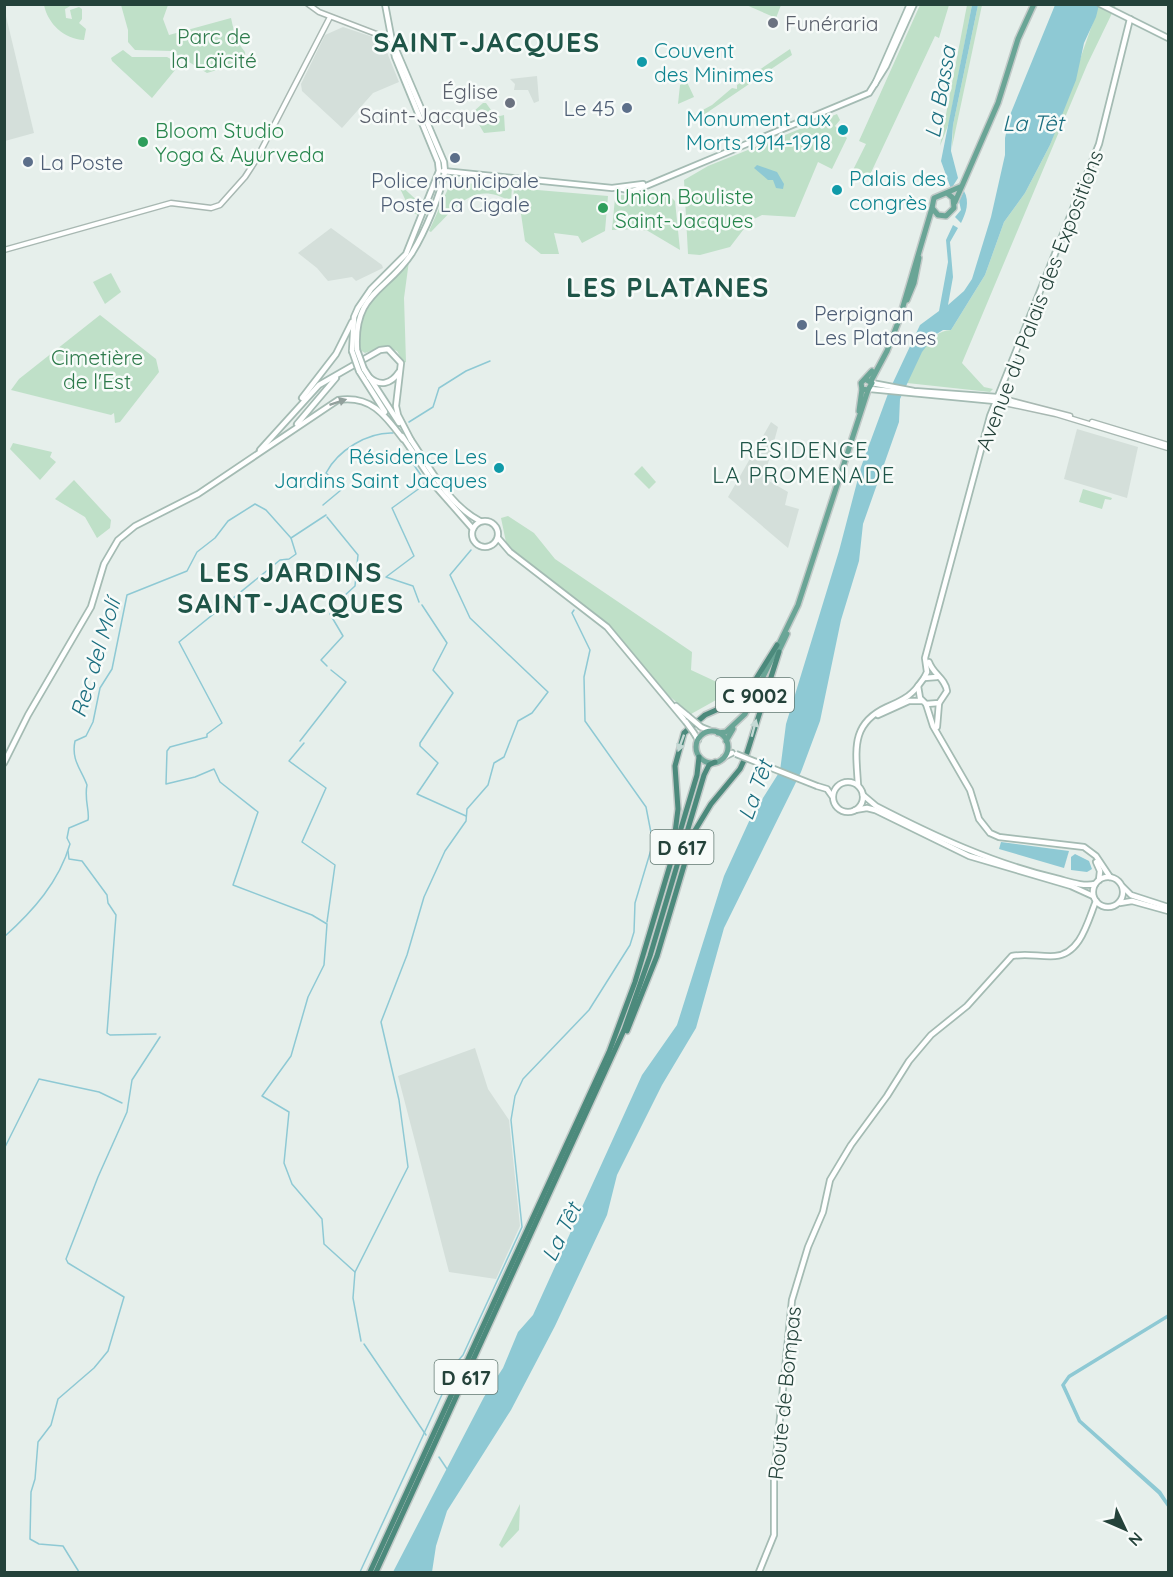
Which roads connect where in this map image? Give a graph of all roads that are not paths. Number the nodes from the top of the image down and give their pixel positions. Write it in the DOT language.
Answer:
graph roads {
  1 [pos="308,4"];
  2 [pos="385,4"];
  3 [pos="912,4"];
  4 [pos="1034,4"];
  5 [pos="1100,4"];
  6 [pos="330,17"];
  7 [pos="1130,19"];
  8 [pos="1168,38"];
  9 [pos="392,41"];
  10 [pos="436,157"];
  11 [pos="442,159"];
  12 [pos="449,159"];
  13 [pos="442,171"];
  14 [pos="961,186"];
  15 [pos="946,193"];
  16 [pos="954,202"];
  17 [pos="426,206"];
  18 [pos="932,208"];
  19 [pos="938,215"];
  20 [pos="928,225"];
  21 [pos="4,250"];
  22 [pos="411,254"];
  23 [pos="354,317"];
  24 [pos="355,350"];
  25 [pos="347,368"];
  26 [pos="361,370"];
  27 [pos="401,370"];
  28 [pos="868,385"];
  29 [pos="996,399"];
  30 [pos="290,416"];
  31 [pos="289,432"];
  32 [pos="404,439"];
  33 [pos="411,440"];
  34 [pos="1168,447"];
  35 [pos="246,462"];
  36 [pos="480,521"];
  37 [pos="473,529"];
  38 [pos="498,538"];
  39 [pos="490,546"];
  40 [pos="510,552"];
  41 [pos="778,648"];
  42 [pos="927,651"];
  43 [pos="937,677"];
  44 [pos="924,678"];
  45 [pos="918,686"];
  46 [pos="924,703"];
  47 [pos="939,703"];
  48 [pos="870,718"];
  49 [pos="687,719"];
  50 [pos="711,731"];
  51 [pos="718,733"];
  52 [pos="938,734"];
  53 [pos="698,740"];
  54 [pos="727,744"];
  55 [pos="734,754"];
  56 [pos="699,757"];
  57 [pos="724,757"];
  58 [pos="715,762"];
  59 [pos="4,763"];
  60 [pos="858,764"];
  61 [pos="847,781"];
  62 [pos="858,785"];
  63 [pos="837,786"];
  64 [pos="826,789"];
  65 [pos="863,795"];
  66 [pos="832,796"];
  67 [pos="855,810"];
  68 [pos="1063,845"];
  69 [pos="671,860"];
  70 [pos="1110,877"];
  71 [pos="1097,882"];
  72 [pos="1123,887"];
  73 [pos="1094,899"];
  74 [pos="1117,904"];
  75 [pos="1102,906"];
  76 [pos="1168,909"];
  77 [pos="1091,913"];
  78 [pos="604,1078"];
  79 [pos="370,1572"];
  80 [pos="376,1572"];
  81 [pos="759,1572"];
  1 -- 6 [label="street"];
  2 -- 9 [label="main road"];
  3 -- 13 [label="main road"];
  4 -- 14 [label="main road"];
  5 -- 7 [label="main road"];
  6 -- 9 [label="street"];
  6 -- 21 [label="street"];
  7 -- 8 [label="main road"];
  7 -- 29 [label="main road, Avenue du Palais des Expositions"];
  9 -- 10 [label="main road"];
  9 -- 11 [label="main road"];
  10 -- 11 [label="main road"];
  10 -- 13 [label="main road"];
  11 -- 12 [label="main road"];
  11 -- 13 [label="main road"];
  13 -- 17 [label="main road"];
  13 -- 22 [label="main road"];
  14 -- 15 [label="main road"];
  14 -- 16 [label="main road"];
  15 -- 16 [label="main road"];
  15 -- 18 [label="main road"];
  16 -- 19 [label="main road"];
  17 -- 22 [label="main road"];
  17 -- 23 [label="main road"];
  18 -- 19 [label="main road"];
  18 -- 20 [label="main road"];
  19 -- 20 [label="main road"];
  20 -- 28 [label="main road"];
  22 -- 24 [label="main road"];
  23 -- 24 [label="main road"];
  23 -- 30 [label="main road"];
  24 -- 26 [label="main road, bridge"];
  25 -- 27 [label="main road"];
  25 -- 30 [label="main road"];
  25 -- 31 [label="main road"];
  26 -- 27 [label="main road"];
  26 -- 32 [label="main road"];
  26 -- 33 [label="main road"];
  27 -- 33 [label="main road"];
  28 -- 29 [label="main road"];
  28 -- 41 [label="main road, C 9002"];
  29 -- 34 [label="street"];
  29 -- 42 [label="main road, Avenue du Palais des Expositions"];
  30 -- 35 [label="main road"];
  31 -- 32 [label="main road, one-way"];
  31 -- 35 [label="main road"];
  32 -- 37 [label="main road"];
  33 -- 36 [label="main road"];
  35 -- 59 [label="main road"];
  36 -- 37 [label="main road"];
  36 -- 38 [label="main road"];
  37 -- 39 [label="main road"];
  38 -- 39 [label="main road"];
  38 -- 40 [label="main road"];
  39 -- 40 [label="main road"];
  40 -- 49 [label="main road"];
  41 -- 51 [label="main road, C 9002"];
  41 -- 54 [label="main road, C 9002"];
  41 -- 69 [label="highway, one-way"];
  78 -- 41 [label="highway, one-way"];
  42 -- 43 [label="main road"];
  42 -- 44 [label="main road, Avenue du Palais des Expositions"];
  43 -- 44 [label="main road"];
  43 -- 47 [label="main road"];
  44 -- 45 [label="main road"];
  45 -- 46 [label="main road"];
  45 -- 48 [label="main road"];
  46 -- 47 [label="main road"];
  46 -- 48 [label="main road"];
  46 -- 52 [label="main road"];
  47 -- 52 [label="main road"];
  48 -- 60 [label="main road"];
  49 -- 50 [label="main road, bridge"];
  49 -- 53 [label="main road, bridge"];
  50 -- 51 [label="main road"];
  50 -- 53 [label="main road"];
  51 -- 54 [label="main road"];
  52 -- 68 [label="main road"];
  53 -- 56 [label="main road"];
  54 -- 55 [label="main road"];
  54 -- 57 [label="main road"];
  55 -- 57 [label="main road"];
  55 -- 64 [label="main road, bridge"];
  56 -- 58 [label="main road"];
  56 -- 69 [label="highway, D 617"];
  57 -- 58 [label="main road"];
  58 -- 78 [label="highway, D 617"];
  60 -- 61 [label="main road"];
  60 -- 62 [label="main road"];
  61 -- 62 [label="main road"];
  61 -- 63 [label="main road"];
  62 -- 65 [label="main road"];
  63 -- 64 [label="main road"];
  63 -- 66 [label="main road"];
  64 -- 66 [label="main road"];
  65 -- 67 [label="main road"];
  65 -- 71 [label="main road"];
  66 -- 67 [label="main road"];
  67 -- 73 [label="main road"];
  68 -- 70 [label="main road"];
  68 -- 71 [label="main road"];
  69 -- 79 [label="highway, D 617"];
  70 -- 71 [label="main road"];
  70 -- 72 [label="main road"];
  71 -- 73 [label="main road"];
  72 -- 74 [label="main road"];
  72 -- 76 [label="main road"];
  73 -- 75 [label="main road"];
  73 -- 77 [label="main road"];
  74 -- 75 [label="main road"];
  74 -- 76 [label="main road"];
  75 -- 77 [label="main road"];
  77 -- 81 [label="main road, Route de Bompas"];
  78 -- 80 [label="highway, D 617"];
}
